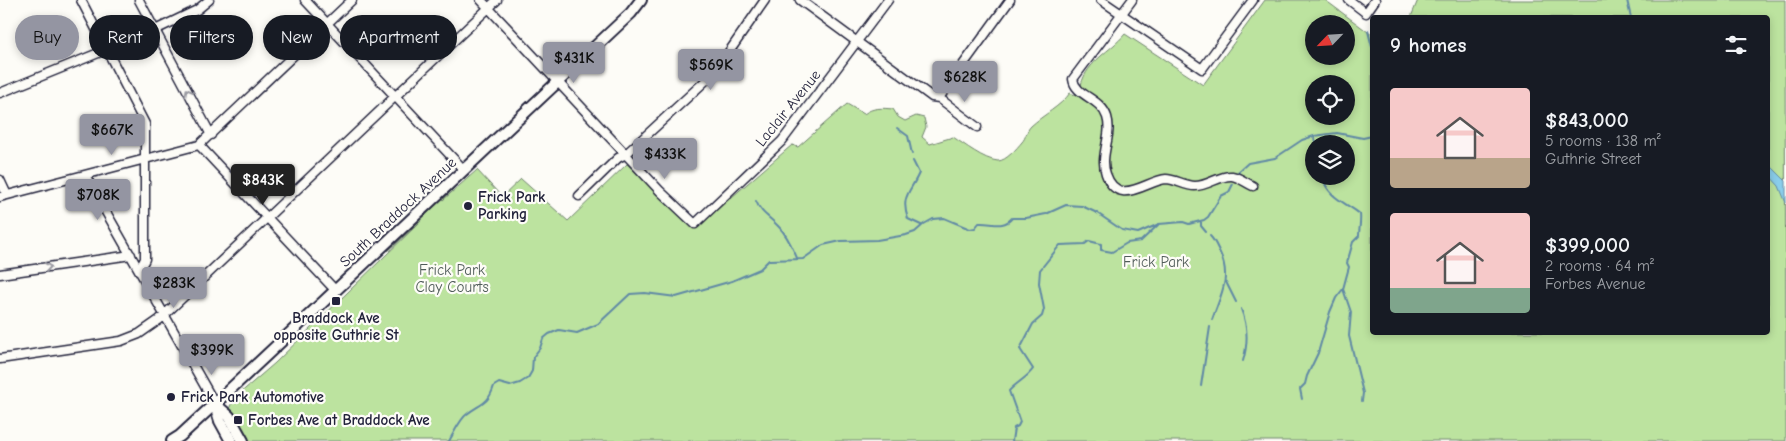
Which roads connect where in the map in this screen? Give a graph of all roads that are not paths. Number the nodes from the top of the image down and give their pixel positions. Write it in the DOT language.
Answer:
graph roads {
  1 [pos="81,0"];
  2 [pos="139,0"];
  3 [pos="209,0"];
  4 [pos="304,0"];
  5 [pos="352,0"];
  6 [pos="481,0"];
  7 [pos="497,0"];
  8 [pos="641,0"];
  9 [pos="765,0"];
  10 [pos="800,0"];
  11 [pos="888,0"];
  12 [pos="1010,0"];
  13 [pos="1101,0"];
  14 [pos="1132,0"];
  15 [pos="1253,0"];
  16 [pos="1349,0"];
  17 [pos="1375,0"];
  18 [pos="488,8"];
  19 [pos="89,15"];
  20 [pos="147,15"];
  21 [pos="319,15"];
  22 [pos="1121,15"];
  23 [pos="330,22"];
  24 [pos="330,26"];
  25 [pos="160,28"];
  26 [pos="160,39"];
  27 [pos="857,42"];
  28 [pos="89,58"];
  29 [pos="113,60"];
  30 [pos="290,60"];
  31 [pos="557,82"];
  32 [pos="0,93"];
  33 [pos="395,96"];
  34 [pos="935,100"];
  35 [pos="977,126"];
  36 [pos="211,135"];
  37 [pos="199,145"];
  38 [pos="626,154"];
  39 [pos="145,159"];
  40 [pos="464,170"];
  41 [pos="84,175"];
  42 [pos="0,180"];
  43 [pos="1253,186"];
  44 [pos="4,196"];
  45 [pos="578,196"];
  46 [pos="268,217"];
  47 [pos="131,255"];
  48 [pos="139,270"];
  49 [pos="0,274"];
  50 [pos="336,290"];
  51 [pos="164,315"];
  52 [pos="0,359"];
  53 [pos="215,404"];
  54 [pos="220,422"];
  55 [pos="192,426"];
  56 [pos="172,441"];
  57 [pos="231,441"];
  58 [pos="243,441"];
  1 -- 19 [label="street"];
  2 -- 20 [label="street"];
  3 -- 25 [label="street"];
  4 -- 21 [label="street"];
  5 -- 23 [label="street"];
  6 -- 18 [label="street"];
  7 -- 18 [label="street"];
  8 -- 31 [label="main road, South Braddock Avenue"];
  9 -- 38 [label="street"];
  10 -- 27 [label="street"];
  11 -- 27 [label="street, Laclair Avenue"];
  12 -- 34 [label="street"];
  13 -- 22 [label="street"];
  14 -- 22 [label="street"];
  15 -- 22 [label="street"];
  16 -- 17 [label="street"];
  18 -- 31 [label="street"];
  18 -- 33 [label="street"];
  22 -- 43 [label="street"];
  24 -- 33 [label="street"];
  36 -- 26 [label="street, one-way"];
  27 -- 34 [label="street"];
  27 -- 38 [label="street, Laclair Avenue"];
  28 -- 32 [label="street"];
  29 -- 39 [label="street"];
  30 -- 36 [label="street"];
  31 -- 38 [label="street"];
  31 -- 40 [label="main road, South Braddock Avenue"];
  33 -- 40 [label="street"];
  33 -- 46 [label="street"];
  34 -- 35 [label="street"];
  36 -- 37 [label="street"];
  37 -- 39 [label="street"];
  37 -- 46 [label="street"];
  38 -- 45 [label="street"];
  39 -- 41 [label="street"];
  39 -- 48 [label="street"];
  40 -- 50 [label="main road, South Braddock Avenue"];
  41 -- 44 [label="street"];
  41 -- 47 [label="street"];
  42 -- 44 [label="street"];
  46 -- 50 [label="street"];
  46 -- 51 [label="street"];
  47 -- 48 [label="street"];
  49 -- 47 [label="street, one-way"];
  48 -- 51 [label="street"];
  50 -- 53 [label="main road, South Braddock Avenue"];
  51 -- 52 [label="street"];
  51 -- 53 [label="street"];
  53 -- 54 [label="main road"];
  53 -- 55 [label="main road, South Braddock Avenue"];
  53 -- 58 [label="main road"];
  54 -- 55 [label="main road"];
  54 -- 57 [label="main road"];
  55 -- 56 [label="main road, South Braddock Avenue"];
}
